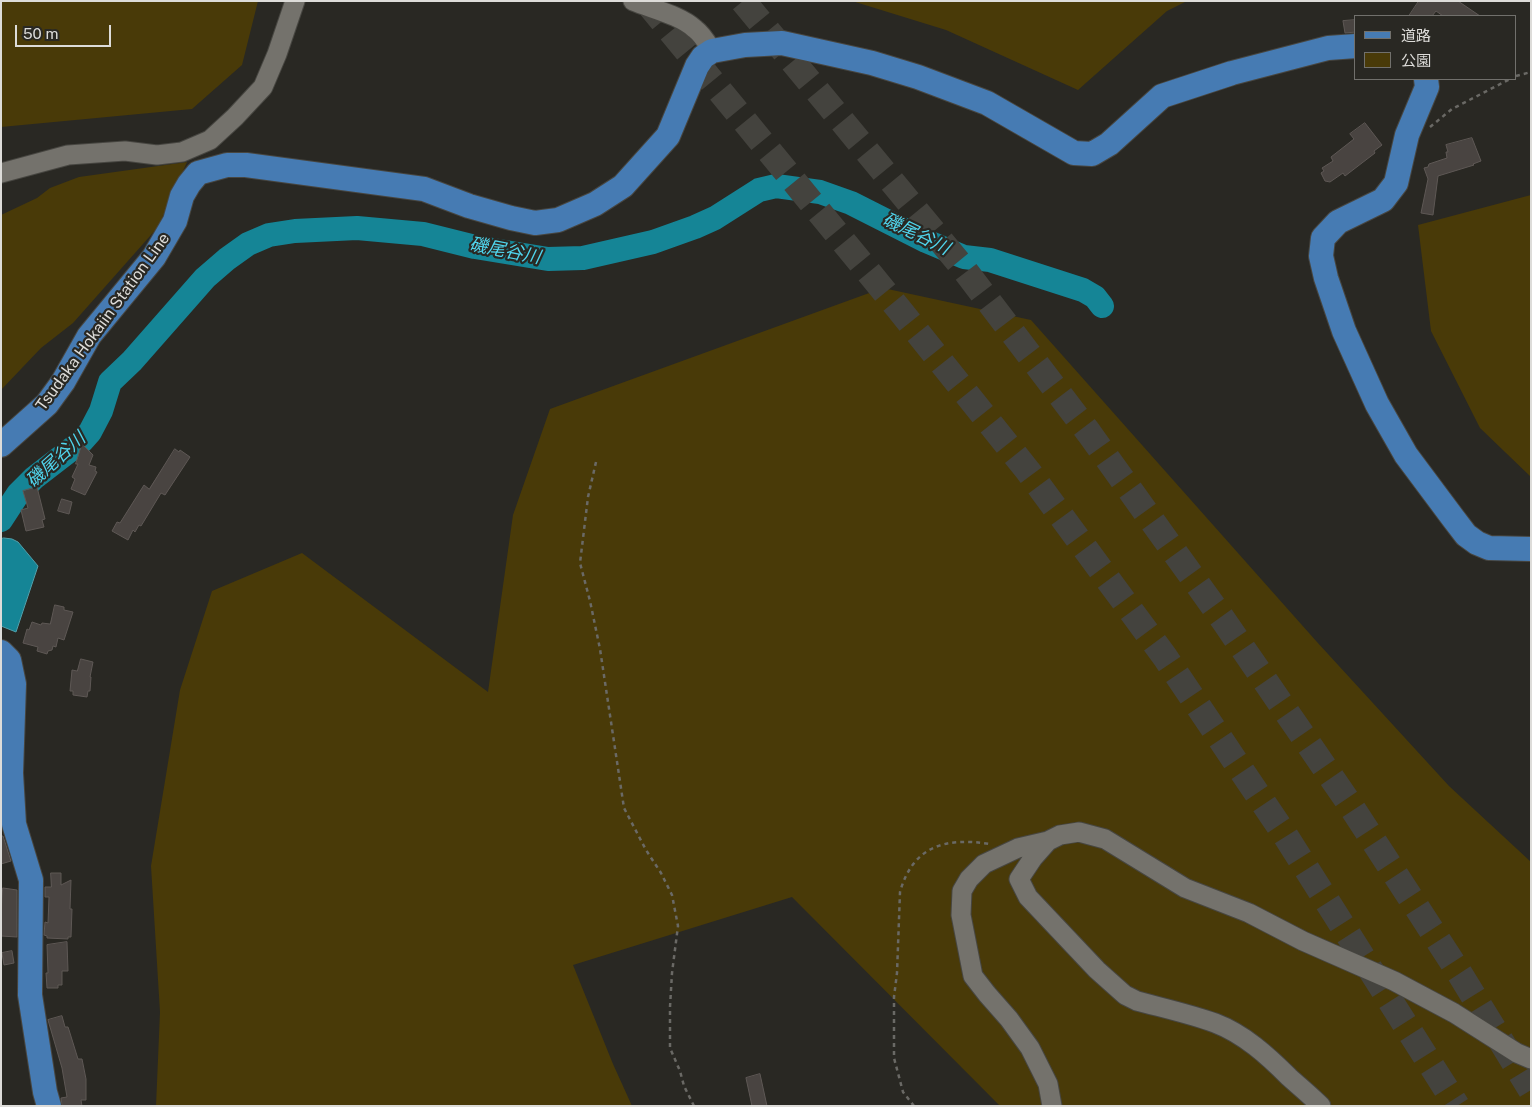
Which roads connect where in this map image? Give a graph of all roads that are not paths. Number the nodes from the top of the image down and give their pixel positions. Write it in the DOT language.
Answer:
graph roads {
  1 [pos="295,1"];
  2 [pos="633,1"];
  3 [pos="1354,46"];
  4 [pos="712,51"];
  5 [pos="1426,80"];
  6 [pos="1,173"];
  7 [pos="1,445"];
  8 [pos="1531,549"];
  9 [pos="1,652"];
  10 [pos="1048,841"];
  11 [pos="1531,1059"];
  12 [pos="49,1106"];
  13 [pos="1052,1106"];
  14 [pos="1321,1106"];
  1 -- 6 [label="street"];
  2 -- 4 [label="street"];
  3 -- 4 [label="main road"];
  4 -- 7 [label="main road, Tsudaka Hokaiin Station Line"];
  5 -- 8 [label="main road"];
  9 -- 12 [label="main road"];
  10 -- 11 [label="street"];
  10 -- 13 [label="street"];
  10 -- 14 [label="street"];
}
